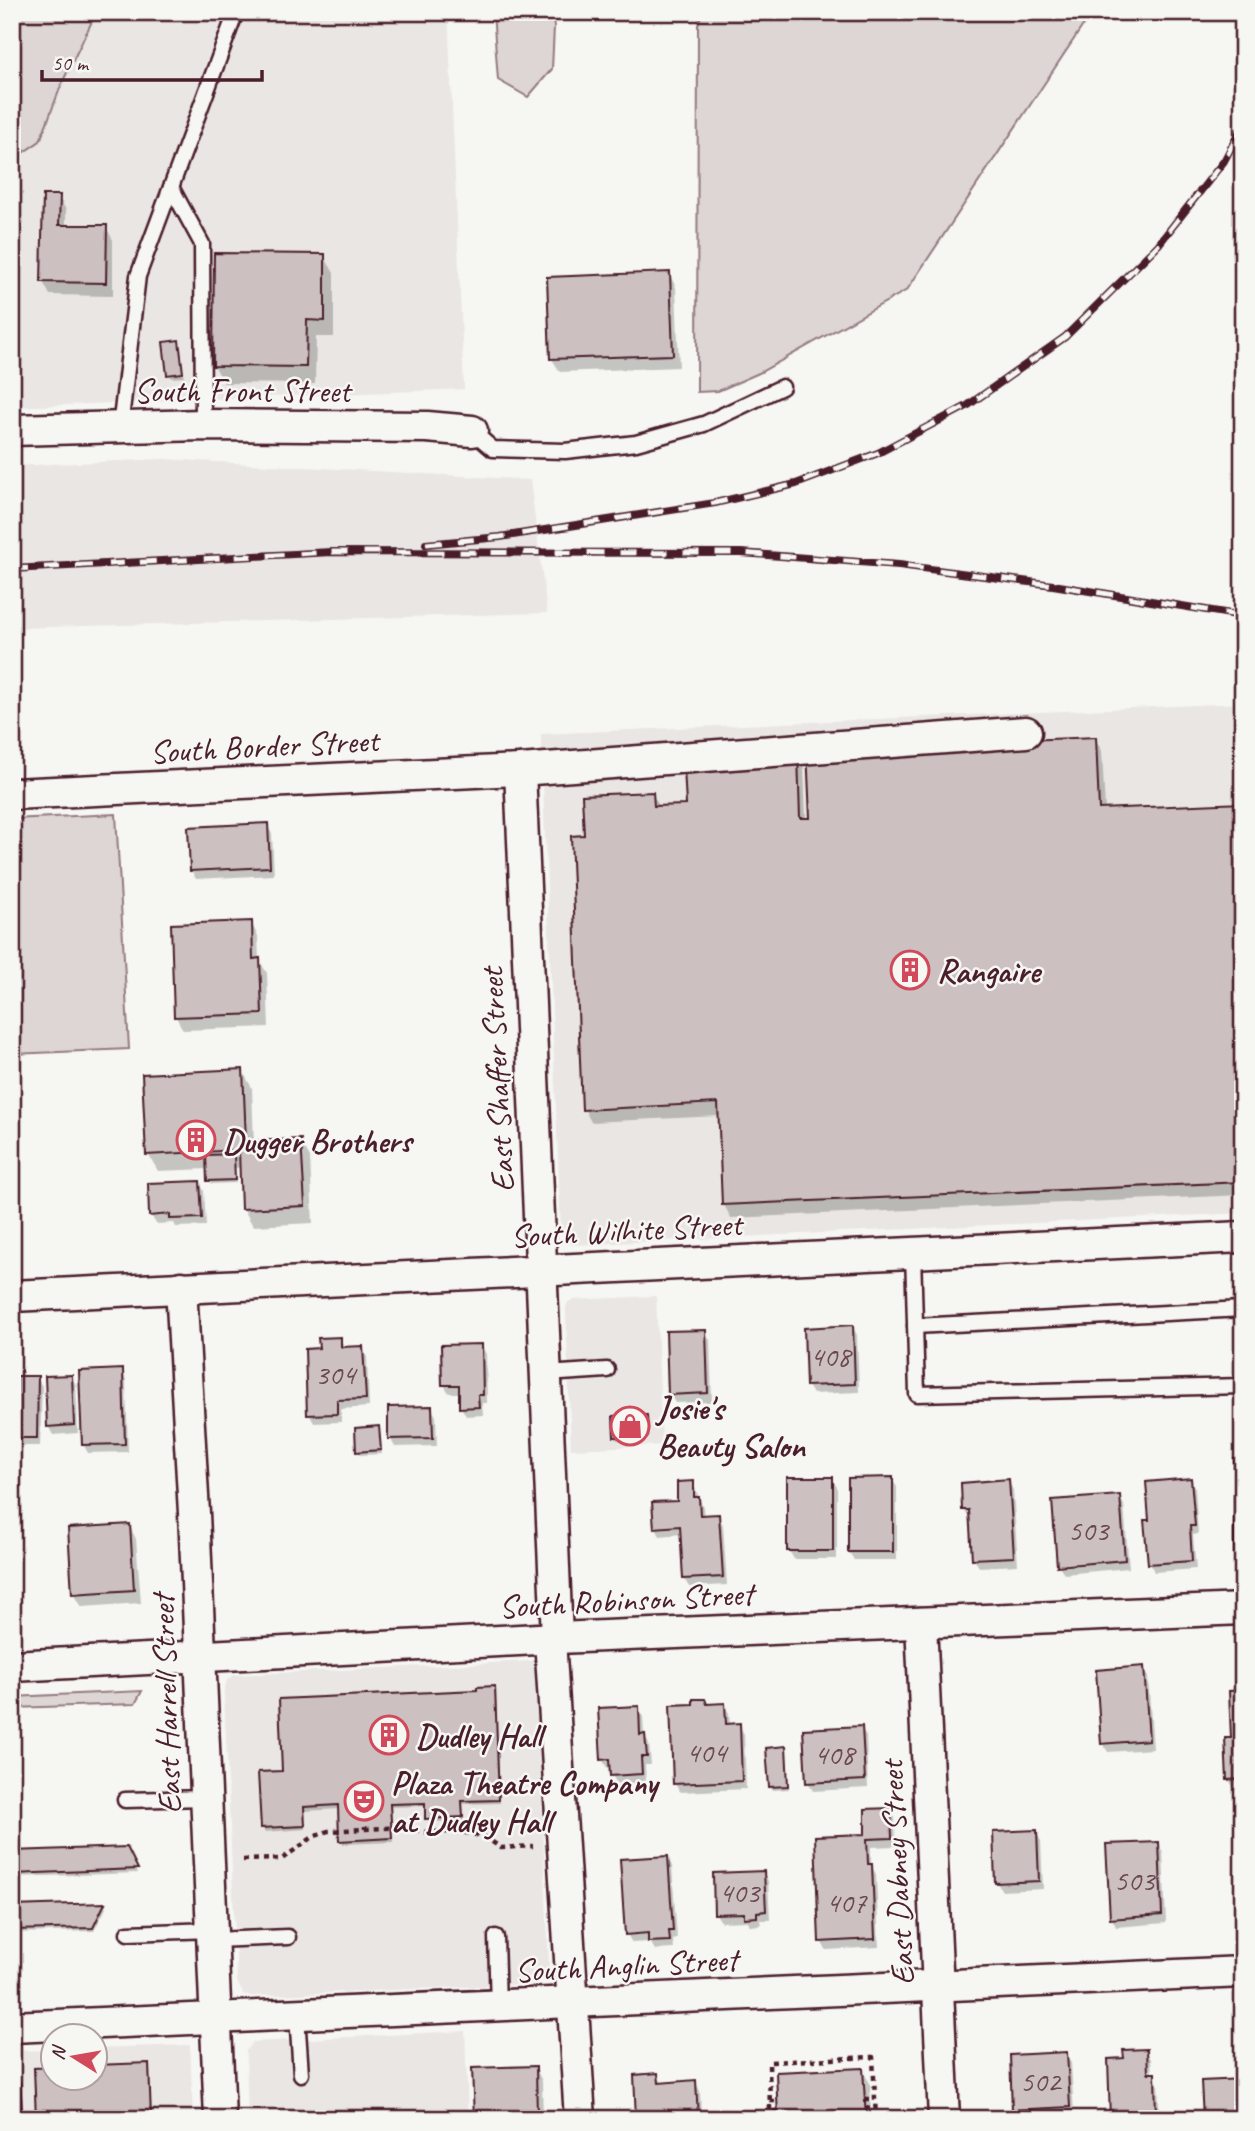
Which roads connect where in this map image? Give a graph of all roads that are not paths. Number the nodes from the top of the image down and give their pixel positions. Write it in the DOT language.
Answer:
graph roads {
  1 [pos="236,12"];
  2 [pos="171,187"];
  3 [pos="782,387"];
  4 [pos="203,425"];
  5 [pos="120,428"];
  6 [pos="12,430"];
  7 [pos="472,431"];
  8 [pos="1026,732"];
  9 [pos="520,770"];
  10 [pos="12,794"];
  11 [pos="1243,1237"];
  12 [pos="913,1252"];
  13 [pos="542,1270"];
  14 [pos="181,1286"];
  15 [pos="12,1296"];
  16 [pos="1243,1309"];
  17 [pos="915,1326"];
  18 [pos="607,1370"];
  19 [pos="546,1374"];
  20 [pos="1243,1385"];
  21 [pos="1243,1609"];
  22 [pos="921,1623"];
  23 [pos="553,1639"];
  24 [pos="200,1658"];
  25 [pos="12,1666"];
  26 [pos="206,1798"];
  27 [pos="125,1800"];
  28 [pos="128,1933"];
  29 [pos="212,1935"];
  30 [pos="288,1937"];
  31 [pos="496,1937"];
  32 [pos="1243,1972"];
  33 [pos="938,1985"];
  34 [pos="572,2003"];
  35 [pos="498,2007"];
  36 [pos="297,2015"];
  37 [pos="216,2018"];
  38 [pos="12,2027"];
  39 [pos="300,2074"];
  40 [pos="12,2086"];
  41 [pos="14,2119"];
  42 [pos="220,2119"];
  43 [pos="580,2119"];
  44 [pos="944,2119"];
  1 -- 2 [label="lane"];
  2 -- 4 [label="lane"];
  2 -- 5 [label="lane"];
  3 -- 7 [label="lane"];
  4 -- 5 [label="street, South Front Street"];
  4 -- 7 [label="street, South Front Street"];
  5 -- 6 [label="street, South Front Street"];
  8 -- 9 [label="street, South Border Street"];
  9 -- 10 [label="street, South Border Street"];
  9 -- 13 [label="street, East Shaffer Street"];
  11 -- 12 [label="street, South Wilhite Street"];
  12 -- 13 [label="street, South Wilhite Street"];
  12 -- 17 [label="lane"];
  13 -- 14 [label="street, South Wilhite Street"];
  13 -- 19 [label="street, East Shaffer Street"];
  14 -- 15 [label="street, South Wilhite Street"];
  14 -- 24 [label="street, East Harrell Street"];
  16 -- 17 [label="lane"];
  17 -- 20 [label="lane"];
  18 -- 19 [label="lane"];
  19 -- 23 [label="street, East Shaffer Street"];
  21 -- 22 [label="street, South Robinson Street"];
  22 -- 23 [label="street, South Robinson Street"];
  22 -- 33 [label="street, East Dabney Street"];
  23 -- 24 [label="street, South Robinson Street"];
  23 -- 34 [label="street, East Shaffer Street"];
  24 -- 25 [label="street, South Robinson Street"];
  24 -- 26 [label="street, East Harrell Street"];
  26 -- 27 [label="lane"];
  26 -- 29 [label="street, East Harrell Street"];
  28 -- 29 [label="lane"];
  29 -- 30 [label="lane"];
  29 -- 37 [label="street, East Harrell Street"];
  31 -- 35 [label="lane"];
  32 -- 33 [label="street, South Anglin Street"];
  33 -- 34 [label="street, South Anglin Street"];
  33 -- 44 [label="street, East Dabney Street"];
  34 -- 35 [label="street, South Anglin Street"];
  34 -- 43 [label="street, East Shaffer Street"];
  35 -- 36 [label="street, South Anglin Street"];
  36 -- 37 [label="street, South Anglin Street"];
  36 -- 39 [label="lane"];
  37 -- 38 [label="street, South Anglin Street"];
  37 -- 42 [label="street, East Harrell Street"];
  40 -- 41 [label="lane"];
}
